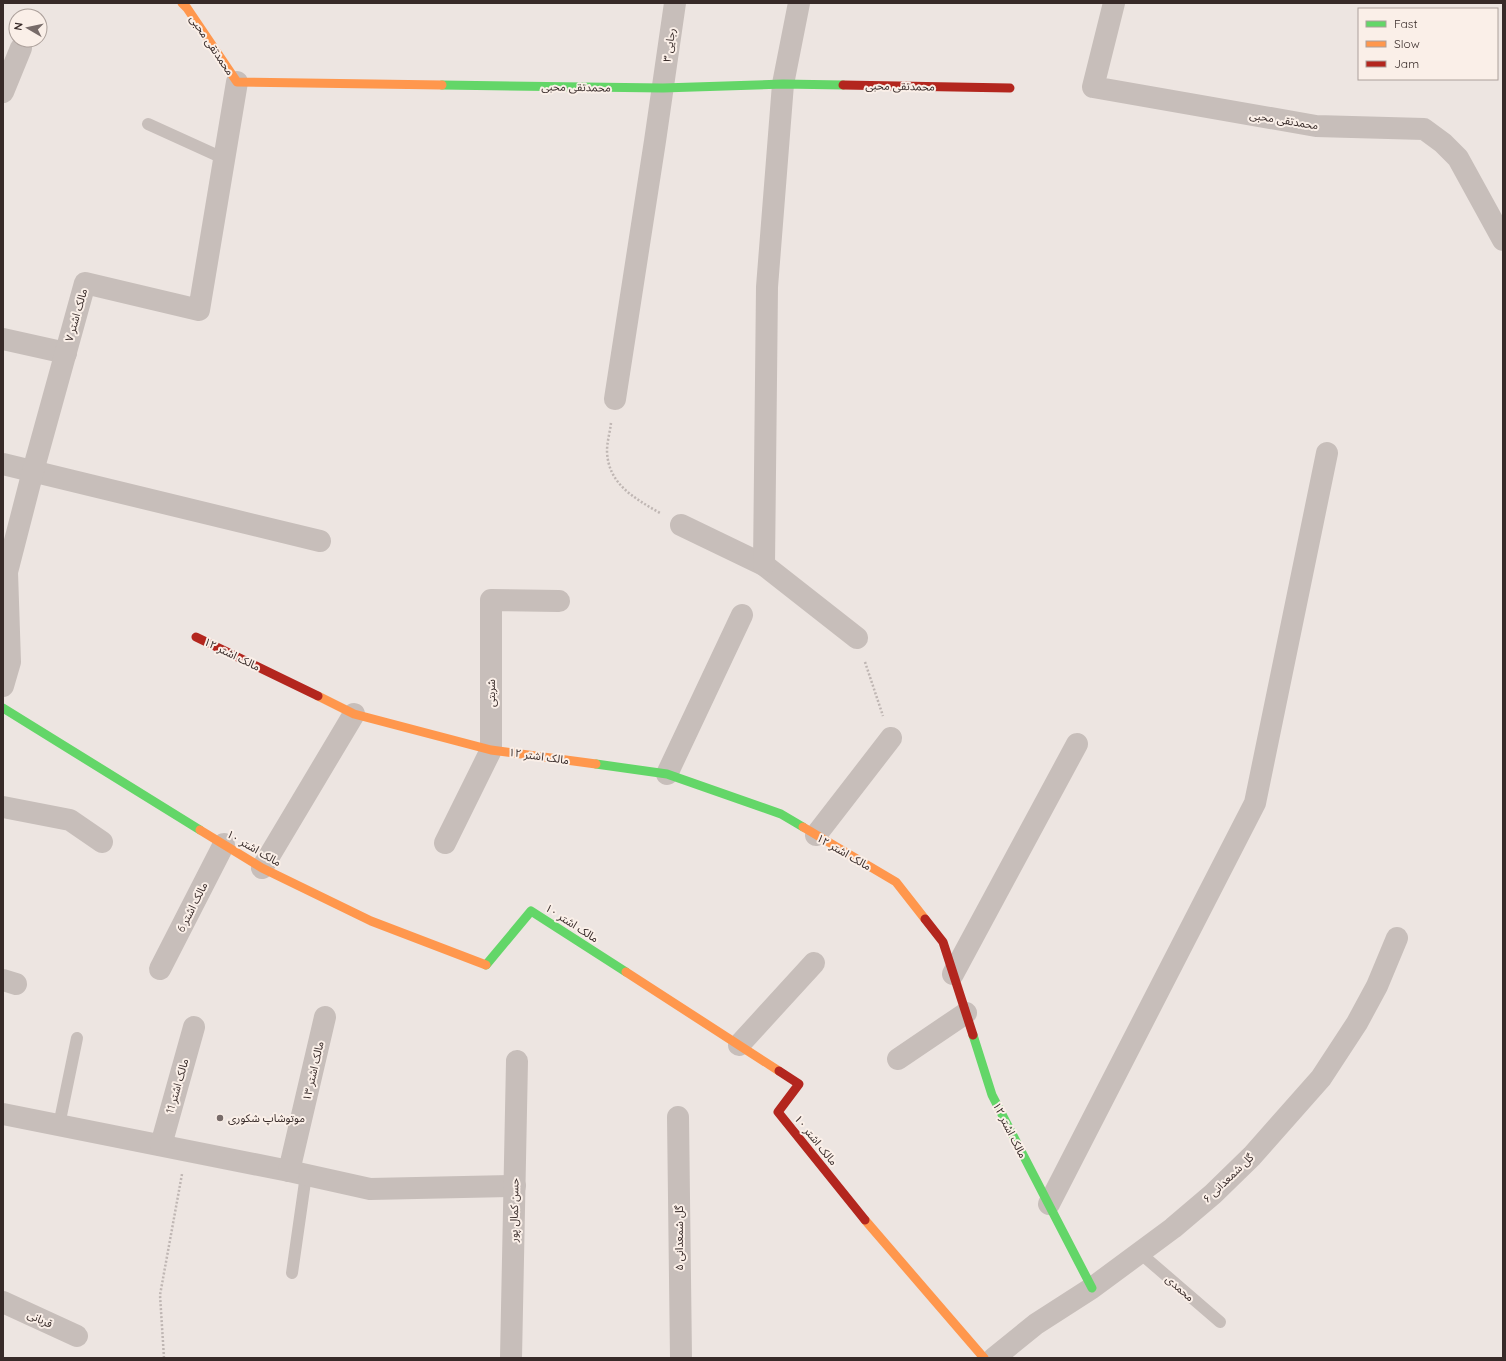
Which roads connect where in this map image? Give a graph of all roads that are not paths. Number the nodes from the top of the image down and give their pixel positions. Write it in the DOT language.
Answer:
graph roads {
  1 [pos="675,3"];
  2 [pos="799,3"];
  3 [pos="1114,3"];
  4 [pos="185,5"];
  5 [pos="21,48"];
  6 [pos="237,82"];
  7 [pos="783,84"];
  8 [pos="663,88"];
  9 [pos="1010,88"];
  10 [pos="3,92"];
  11 [pos="148,124"];
  12 [pos="225,159"];
  13 [pos="1503,240"];
  14 [pos="3,339"];
  15 [pos="66,353"];
  16 [pos="615,399"];
  17 [pos="1327,453"];
  18 [pos="3,464"];
  19 [pos="33,471"];
  20 [pos="681,525"];
  21 [pos="320,541"];
  22 [pos="764,565"];
  23 [pos="559,601"];
  24 [pos="742,615"];
  25 [pos="196,637"];
  26 [pos="857,638"];
  27 [pos="3,686"];
  28 [pos="3,708"];
  29 [pos="354,714"];
  30 [pos="891,738"];
  31 [pos="1076,744"];
  32 [pos="491,750"];
  33 [pos="667,774"];
  34 [pos="3,807"];
  35 [pos="816,835"];
  36 [pos="102,842"];
  37 [pos="444,843"];
  38 [pos="224,844"];
  39 [pos="262,868"];
  40 [pos="1396,938"];
  41 [pos="814,963"];
  42 [pos="160,969"];
  43 [pos="953,974"];
  44 [pos="966,1013"];
  45 [pos="325,1017"];
  46 [pos="194,1028"];
  47 [pos="77,1038"];
  48 [pos="739,1045"];
  49 [pos="898,1059"];
  50 [pos="517,1061"];
  51 [pos="3,1114"];
  52 [pos="678,1117"];
  53 [pos="59,1125"];
  54 [pos="161,1145"];
  55 [pos="298,1173"];
  56 [pos="515,1186"];
  57 [pos="1049,1204"];
  58 [pos="1140,1253"];
  59 [pos="292,1273"];
  60 [pos="1092,1288"];
  61 [pos="3,1302"];
  62 [pos="1220,1322"];
  63 [pos="77,1336"];
  64 [pos="510,1358"];
  65 [pos="680,1358"];
  66 [pos="984,1358"];
  67 [pos="994,1358"];
  1 -- 8 [label="street, رجایی ۳"];
  2 -- 7 [label="street"];
  3 -- 13 [label="street, محمدتقی محبی"];
  4 -- 6 [label="street, محمدتقی محبی"];
  5 -- 10 [label="street"];
  6 -- 8 [label="street, محمدتقی محبی"];
  6 -- 12 [label="street, مالک اشتر ۷"];
  7 -- 8 [label="street, محمدتقی محبی"];
  7 -- 9 [label="street, محمدتقی محبی"];
  7 -- 22 [label="street"];
  8 -- 16 [label="street, رجایی ۳"];
  11 -- 12 [label="lane"];
  12 -- 15 [label="street, مالک اشتر ۷"];
  14 -- 15 [label="street"];
  15 -- 19 [label="street, مالک اشتر ۷"];
  17 -- 57 [label="street"];
  18 -- 19 [label="street"];
  19 -- 21 [label="street"];
  19 -- 27 [label="street, مالک اشتر ۷"];
  20 -- 22 [label="street"];
  22 -- 26 [label="street"];
  23 -- 32 [label="street, شربتی"];
  24 -- 33 [label="street"];
  25 -- 29 [label="street, مالک اشتر ۱۲"];
  28 -- 38 [label="street, مالک اشتر ۱۰"];
  29 -- 32 [label="street, مالک اشتر ۱۲"];
  29 -- 39 [label="street"];
  30 -- 35 [label="street"];
  31 -- 43 [label="street"];
  32 -- 33 [label="street, مالک اشتر ۱۲"];
  32 -- 37 [label="street, شربتی"];
  33 -- 35 [label="street, مالک اشتر ۱۲"];
  34 -- 36 [label="street"];
  35 -- 43 [label="street, مالک اشتر ۱۲"];
  38 -- 39 [label="street, مالک اشتر ۱۰"];
  38 -- 42 [label="street, مالک اشتر 6"];
  39 -- 48 [label="street, مالک اشتر ۱۰"];
  40 -- 58 [label="street, گل شمعدانی ۶"];
  41 -- 48 [label="street"];
  43 -- 44 [label="street, مالک اشتر ۱۲"];
  44 -- 49 [label="street"];
  44 -- 57 [label="street, مالک اشتر ۱۲"];
  45 -- 55 [label="street, مالک اشتر ۱۳"];
  46 -- 54 [label="street, مالک اشتر 11"];
  47 -- 53 [label="lane"];
  48 -- 66 [label="street, مالک اشتر ۱۰"];
  50 -- 56 [label="street, حسن کمال پور"];
  51 -- 53 [label="street"];
  52 -- 65 [label="street, گل شمعدانی ۵"];
  53 -- 54 [label="street"];
  54 -- 55 [label="street"];
  55 -- 56 [label="street"];
  55 -- 59 [label="lane"];
  56 -- 64 [label="street, حسن کمال پور"];
  57 -- 60 [label="street, مالک اشتر ۱۲"];
  58 -- 60 [label="street, گل شمعدانی ۶"];
  58 -- 62 [label="lane, محمدی"];
  60 -- 67 [label="street, گل شمعدانی ۶"];
  61 -- 63 [label="street, قربانی"];
}
